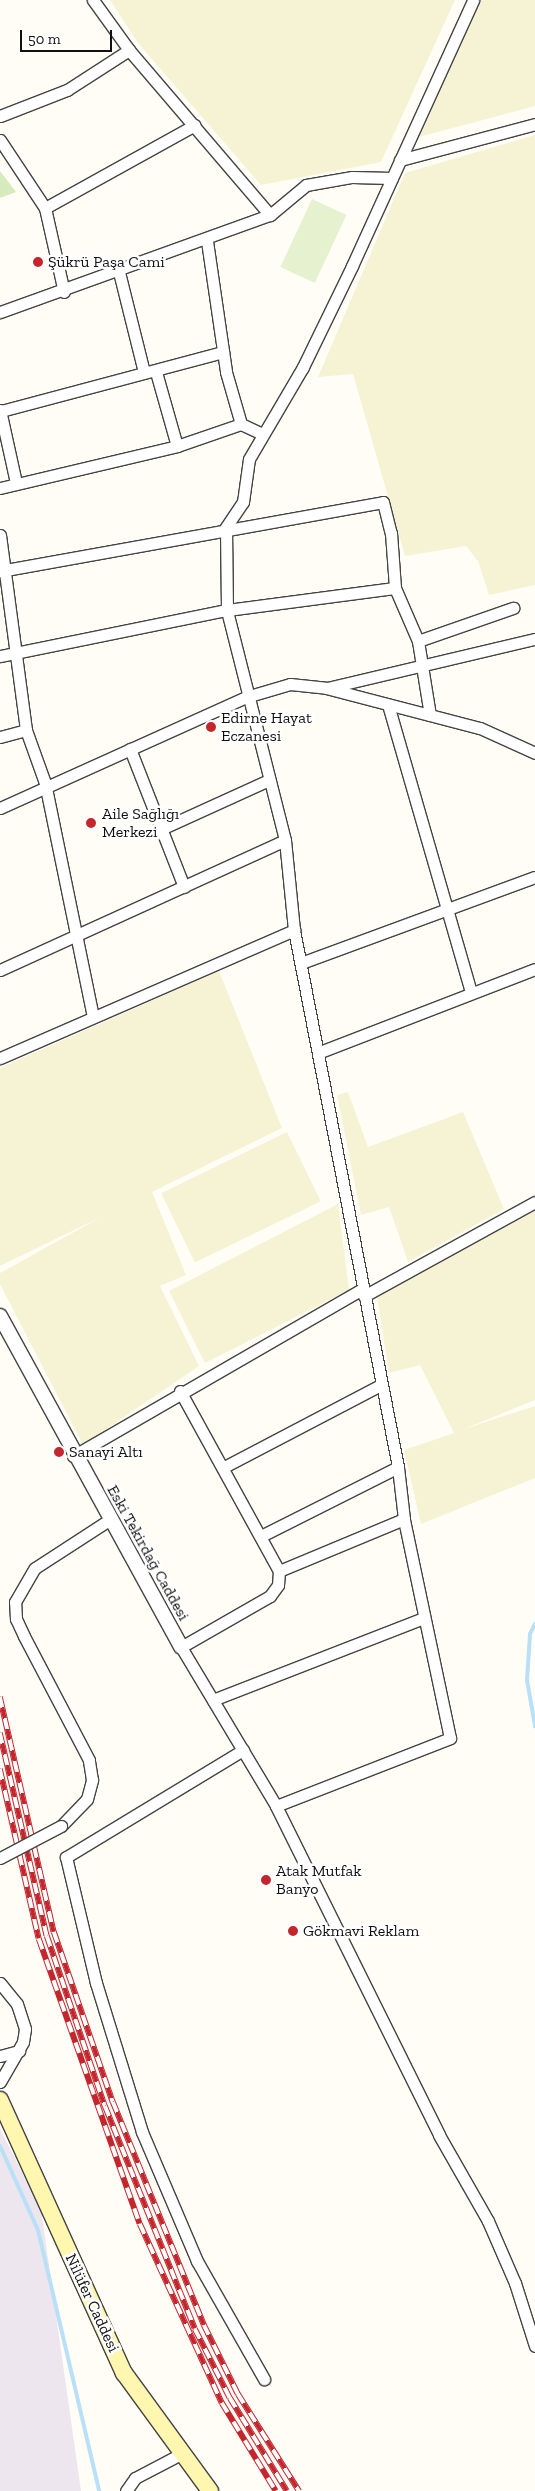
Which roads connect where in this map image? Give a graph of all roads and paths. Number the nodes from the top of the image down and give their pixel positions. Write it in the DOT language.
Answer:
graph roads {
  1 [pos="93,0"];
  2 [pos="473,0"];
  3 [pos="130,50"];
  4 [pos="0,116"];
  5 [pos="535,124"];
  6 [pos="195,126"];
  7 [pos="0,140"];
  8 [pos="400,160"];
  9 [pos="392,178"];
  10 [pos="45,208"];
  11 [pos="270,215"];
  12 [pos="206,241"];
  13 [pos="119,272"];
  14 [pos="64,292"];
  15 [pos="0,312"];
  16 [pos="223,352"];
  17 [pos="144,372"];
  18 [pos="156,372"];
  19 [pos="1,415"];
  20 [pos="241,424"];
  21 [pos="262,434"];
  22 [pos="177,446"];
  23 [pos="16,483"];
  24 [pos="0,488"];
  25 [pos="226,527"];
  26 [pos="0,535"];
  27 [pos="4,570"];
  28 [pos="395,588"];
  29 [pos="513,608"];
  30 [pos="227,610"];
  31 [pos="535,639"];
  32 [pos="418,641"];
  33 [pos="18,651"];
  34 [pos="0,656"];
  35 [pos="423,666"];
  36 [pos="326,688"];
  37 [pos="246,697"];
  38 [pos="389,708"];
  39 [pos="430,715"];
  40 [pos="26,730"];
  41 [pos="0,737"];
  42 [pos="130,750"];
  43 [pos="535,753"];
  44 [pos="269,780"];
  45 [pos="46,784"];
  46 [pos="0,808"];
  47 [pos="161,828"];
  48 [pos="285,840"];
  49 [pos="535,878"];
  50 [pos="184,887"];
  51 [pos="446,910"];
  52 [pos="294,930"];
  53 [pos="75,938"];
  54 [pos="302,963"];
  55 [pos="535,969"];
  56 [pos="0,970"];
  57 [pos="471,992"];
  58 [pos="93,1016"];
  59 [pos="320,1052"];
  60 [pos="0,1058"];
  61 [pos="535,1202"];
  62 [pos="363,1293"];
  63 [pos="0,1316"];
  64 [pos="381,1385"];
  65 [pos="180,1391"];
  66 [pos="73,1456"];
  67 [pos="224,1467"];
  68 [pos="398,1467"];
  69 [pos="109,1520"];
  70 [pos="404,1520"];
  71 [pos="261,1536"];
  72 [pos="279,1571"];
  73 [pos="423,1618"];
  74 [pos="181,1647"];
  75 [pos="213,1700"];
  76 [pos="243,1750"];
  77 [pos="276,1806"];
  78 [pos="0,1858"];
  79 [pos="0,1983"];
  80 [pos="19,2051"];
  81 [pos="0,2056"];
  82 [pos="0,2082"];
  83 [pos="0,2100"];
  84 [pos="535,2346"];
  85 [pos="264,2379"];
  86 [pos="181,2454"];
  87 [pos="126,2491"];
  88 [pos="210,2491"];
  1 -- 3 [label="street"];
  2 -- 8 [label="street"];
  3 -- 4 [label="street"];
  3 -- 6 [label="street"];
  5 -- 8 [label="street"];
  6 -- 10 [label="street"];
  6 -- 11 [label="street"];
  7 -- 10 [label="street"];
  8 -- 9 [label="street"];
  9 -- 11 [label="street"];
  9 -- 21 [label="street"];
  10 -- 14 [label="street"];
  11 -- 12 [label="street"];
  12 -- 13 [label="street"];
  12 -- 16 [label="street"];
  13 -- 14 [label="street"];
  13 -- 17 [label="street"];
  14 -- 15 [label="street"];
  16 -- 18 [label="street"];
  16 -- 20 [label="street"];
  17 -- 18 [label="street"];
  17 -- 19 [label="street"];
  18 -- 22 [label="street"];
  19 -- 23 [label="street"];
  20 -- 21 [label="street"];
  20 -- 22 [label="street"];
  21 -- 25 [label="street"];
  22 -- 23 [label="street"];
  23 -- 24 [label="street"];
  25 -- 27 [label="street"];
  25 -- 28 [label="street"];
  25 -- 30 [label="street"];
  26 -- 27 [label="street"];
  27 -- 33 [label="street"];
  28 -- 30 [label="street"];
  28 -- 32 [label="street"];
  29 -- 32 [label="street"];
  30 -- 33 [label="street"];
  30 -- 37 [label="street"];
  31 -- 35 [label="street"];
  32 -- 35 [label="street"];
  33 -- 34 [label="street"];
  33 -- 40 [label="street"];
  35 -- 36 [label="street"];
  35 -- 39 [label="street"];
  36 -- 37 [label="street"];
  36 -- 38 [label="street"];
  37 -- 42 [label="street"];
  37 -- 44 [label="street"];
  38 -- 39 [label="street"];
  38 -- 51 [label="street"];
  39 -- 43 [label="street"];
  40 -- 41 [label="street"];
  40 -- 45 [label="street"];
  42 -- 45 [label="street"];
  42 -- 47 [label="street"];
  44 -- 47 [label="street"];
  44 -- 48 [label="street"];
  45 -- 46 [label="street"];
  45 -- 53 [label="street"];
  47 -- 50 [label="street"];
  48 -- 50 [label="street"];
  48 -- 52 [label="street"];
  49 -- 51 [label="street"];
  50 -- 53 [label="street"];
  51 -- 54 [label="street"];
  51 -- 57 [label="street"];
  52 -- 54 [label="street"];
  52 -- 58 [label="street"];
  53 -- 56 [label="street"];
  53 -- 58 [label="street"];
  54 -- 59 [label="street"];
  55 -- 57 [label="street"];
  57 -- 59 [label="street"];
  58 -- 60 [label="street"];
  59 -- 62 [label="street"];
  61 -- 62 [label="street"];
  62 -- 64 [label="street"];
  62 -- 65 [label="street"];
  63 -- 66 [label="street, Eski Tekirdağ Caddesi"];
  64 -- 67 [label="street"];
  64 -- 68 [label="street"];
  65 -- 66 [label="street"];
  65 -- 67 [label="street"];
  66 -- 69 [label="street, Eski Tekirdağ Caddesi"];
  67 -- 71 [label="street"];
  68 -- 70 [label="street"];
  68 -- 71 [label="street"];
  69 -- 74 [label="street, Eski Tekirdağ Caddesi"];
  69 -- 78 [label="street, bridge"];
  70 -- 72 [label="street"];
  70 -- 73 [label="street"];
  71 -- 72 [label="street"];
  72 -- 74 [label="street"];
  73 -- 75 [label="street"];
  73 -- 77 [label="street"];
  74 -- 75 [label="street"];
  75 -- 76 [label="street"];
  76 -- 77 [label="street"];
  76 -- 85 [label="street"];
  77 -- 84 [label="street"];
  79 -- 80 [label="street"];
  80 -- 81 [label="street"];
  80 -- 82 [label="street"];
  83 -- 86 [label="main road, Nilüfer Caddesi"];
  86 -- 87 [label="street"];
  86 -- 88 [label="main road, Nilüfer Caddesi"];
}
